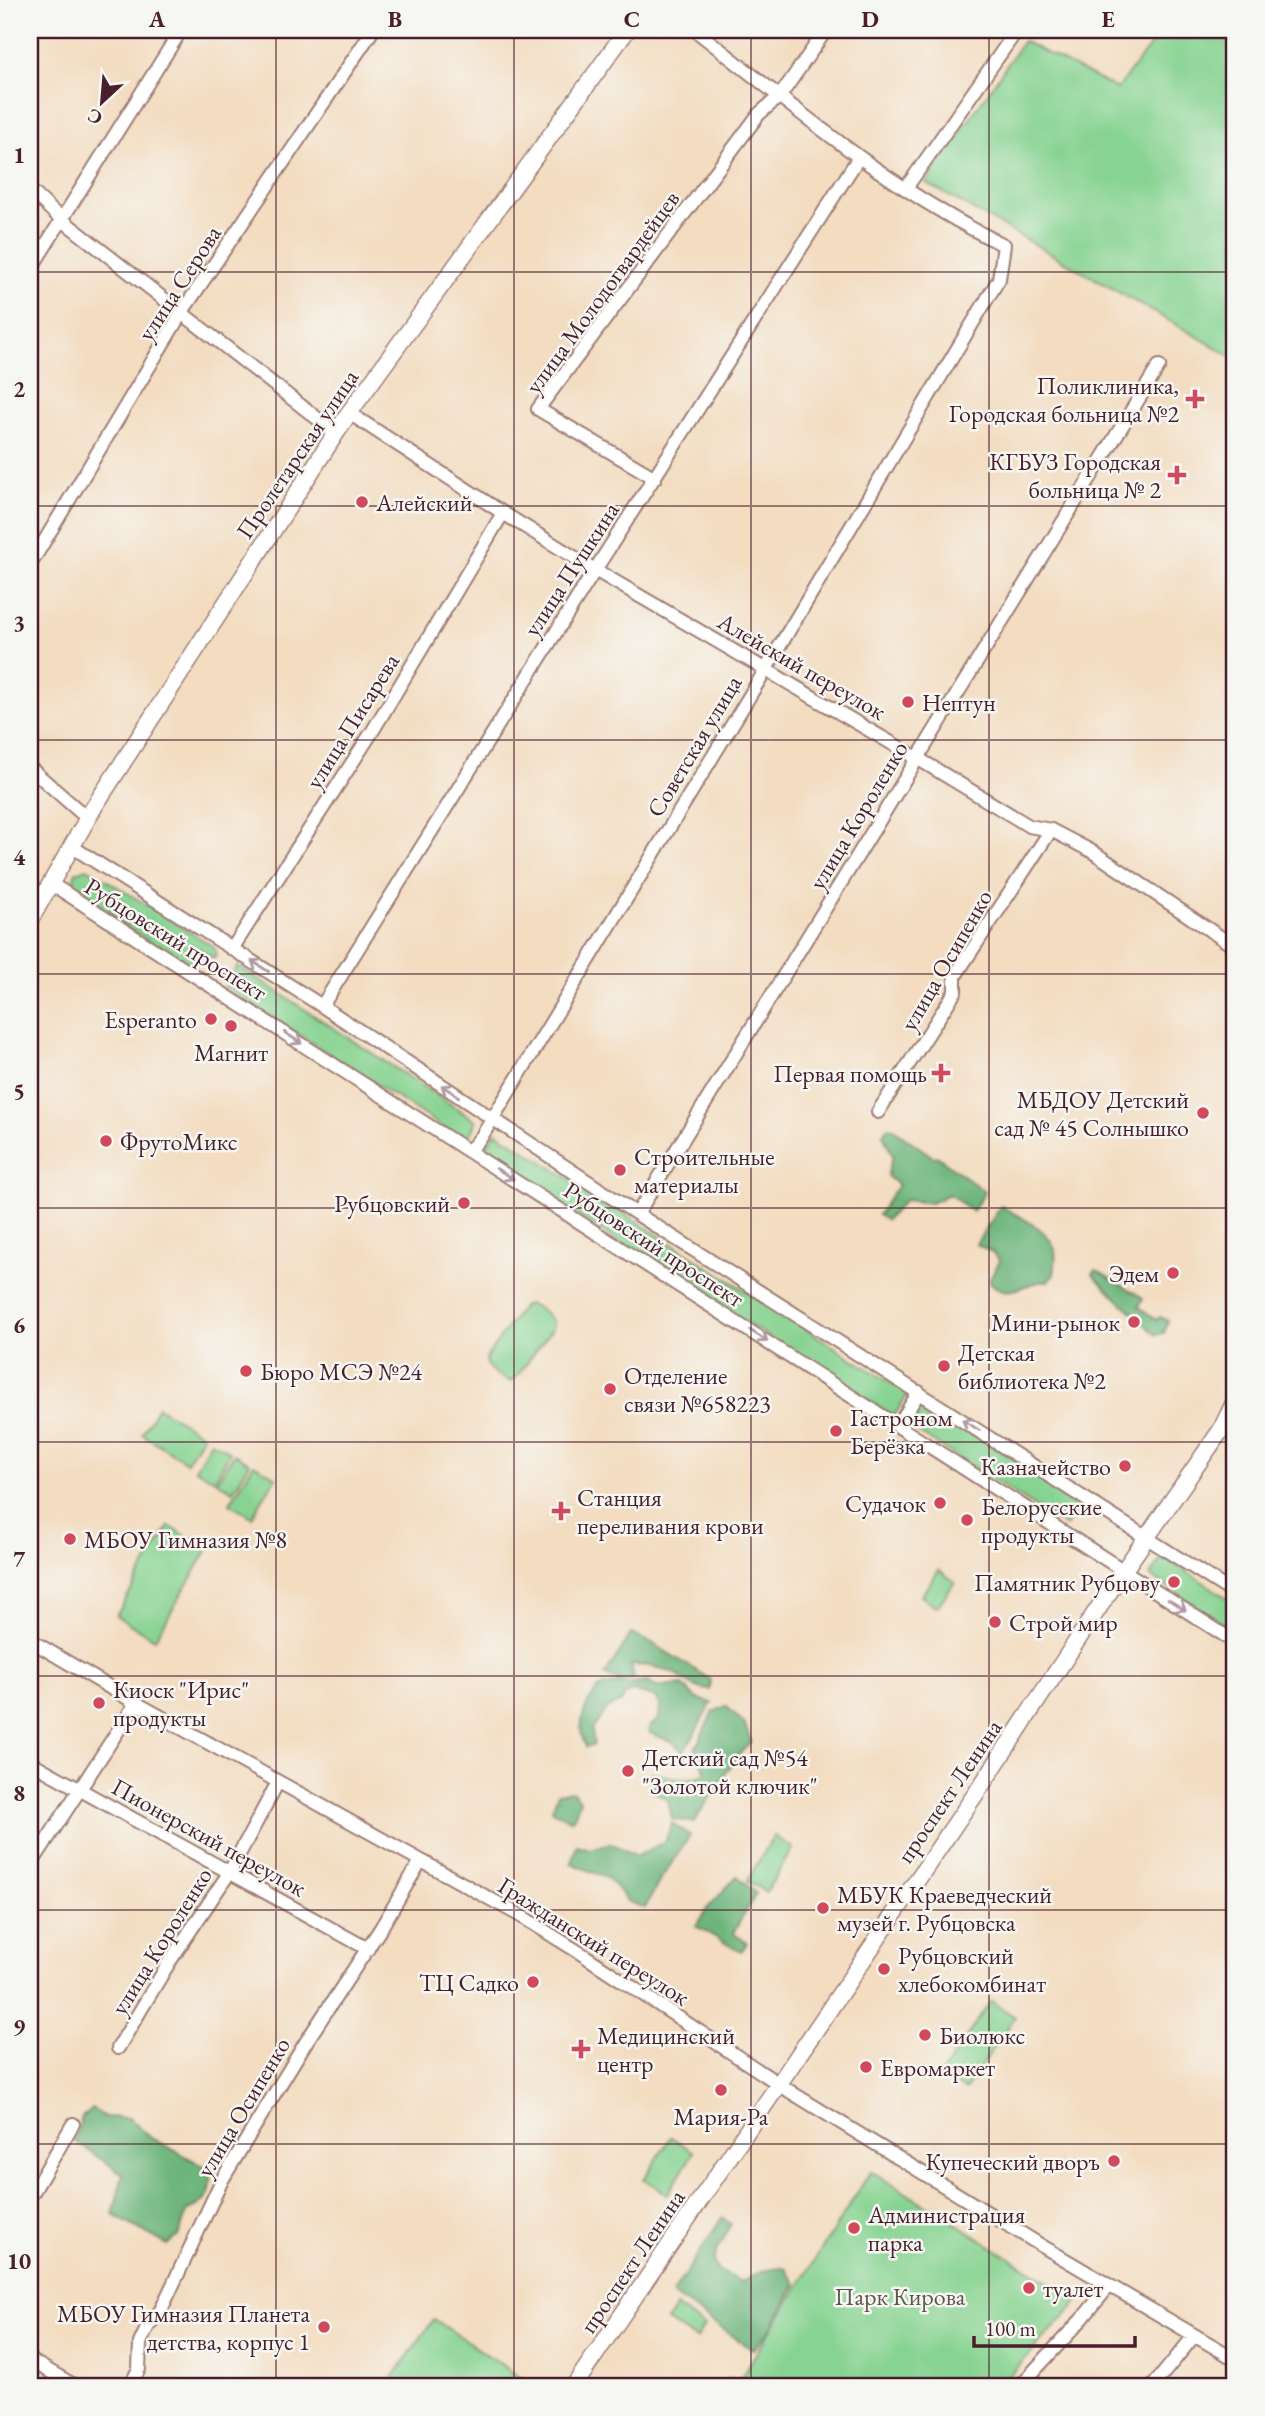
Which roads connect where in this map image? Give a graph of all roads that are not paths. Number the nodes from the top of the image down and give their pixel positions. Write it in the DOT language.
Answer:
graph roads {
  1 [pos="181,30"];
  2 [pos="373,30"];
  3 [pos="627,30"];
  4 [pos="695,30"];
  5 [pos="826,30"];
  6 [pos="1017,30"];
  7 [pos="780,96"];
  8 [pos="859,157"];
  9 [pos="906,188"];
  10 [pos="30,191"];
  11 [pos="61,219"];
  12 [pos="30,270"];
  13 [pos="182,312"];
  14 [pos="1159,366"];
  15 [pos="349,413"];
  16 [pos="336,433"];
  17 [pos="655,478"];
  18 [pos="503,513"];
  19 [pos="30,565"];
  20 [pos="595,569"];
  21 [pos="766,669"];
  22 [pos="917,758"];
  23 [pos="30,768"];
  24 [pos="87,818"];
  25 [pos="1051,830"];
  26 [pos="71,846"];
  27 [pos="50,883"];
  28 [pos="30,920"];
  29 [pos="1235,947"];
  30 [pos="232,948"];
  31 [pos="322,1006"];
  32 [pos="878,1112"];
  33 [pos="492,1119"];
  34 [pos="468,1151"];
  35 [pos="637,1214"];
  36 [pos="919,1392"];
  37 [pos="1235,1401"];
  38 [pos="898,1426"];
  39 [pos="1228,1426"];
  40 [pos="1147,1537"];
  41 [pos="1123,1572"];
  42 [pos="1235,1594"];
  43 [pos="30,1640"];
  44 [pos="1235,1642"];
  45 [pos="136,1703"];
  46 [pos="30,1762"];
  47 [pos="278,1782"];
  48 [pos="78,1789"];
  49 [pos="421,1862"];
  50 [pos="30,1866"];
  51 [pos="229,1873"];
  52 [pos="368,1949"];
  53 [pos="118,2048"];
  54 [pos="778,2084"];
  55 [pos="73,2124"];
  56 [pos="30,2197"];
  57 [pos="1109,2286"];
  58 [pos="1194,2336"];
  59 [pos="1235,2359"];
  60 [pos="30,2360"];
  61 [pos="75,2386"];
  62 [pos="130,2386"];
  63 [pos="574,2386"];
  64 [pos="1020,2386"];
  65 [pos="1153,2386"];
  1 -- 11 [label="street"];
  2 -- 13 [label="street, улица Серова"];
  3 -- 15 [label="main road, Пролетарская улица"];
  4 -- 7 [label="street"];
  5 -- 7 [label="street"];
  6 -- 9 [label="street"];
  7 -- 8 [label="street"];
  7 -- 17 [label="street, улица Молодогвардейцев"];
  8 -- 9 [label="street"];
  8 -- 17 [label="street, улица Пушкина"];
  9 -- 21 [label="street, Советская улица"];
  10 -- 11 [label="street"];
  11 -- 12 [label="street"];
  11 -- 13 [label="street"];
  13 -- 16 [label="street"];
  13 -- 19 [label="street, улица Серова"];
  14 -- 22 [label="street, улица Короленко"];
  15 -- 16 [label="main road, Пролетарская улица"];
  15 -- 18 [label="street, Алейский переулок"];
  16 -- 24 [label="main road, Пролетарская улица"];
  17 -- 20 [label="street, улица Пушкина"];
  18 -- 20 [label="street, Алейский переулок"];
  18 -- 30 [label="street, улица Писарева"];
  20 -- 21 [label="street, Алейский переулок"];
  20 -- 31 [label="street, улица Пушкина"];
  21 -- 22 [label="street, Алейский переулок"];
  21 -- 33 [label="street, Советская улица"];
  22 -- 25 [label="street, Алейский переулок"];
  22 -- 35 [label="street, улица Короленко"];
  23 -- 24 [label="street"];
  24 -- 26 [label="main road, Пролетарская улица"];
  25 -- 29 [label="street, Алейский переулок"];
  25 -- 32 [label="street, улица Осипенко"];
  26 -- 27 [label="main road, Пролетарская улица"];
  26 -- 30 [label="street, Рубцовский проспект"];
  27 -- 28 [label="main road, Пролетарская улица"];
  27 -- 34 [label="street, Рубцовский проспект, one-way"];
  31 -- 30 [label="street, Рубцовский проспект, one-way"];
  33 -- 31 [label="street, Рубцовский проспект, one-way"];
  33 -- 34 [label="street, Советская улица"];
  33 -- 35 [label="street, Рубцовский проспект"];
  34 -- 38 [label="street, Рубцовский проспект, one-way"];
  35 -- 36 [label="street, Рубцовский проспект"];
  36 -- 38 [label="street"];
  40 -- 36 [label="street, Рубцовский проспект, one-way"];
  37 -- 39 [label="main road, проспект Ленина"];
  38 -- 41 [label="street, Рубцовский проспект"];
  39 -- 40 [label="main road, проспект Ленина"];
  40 -- 41 [label="main road, проспект Ленина"];
  40 -- 42 [label="street, Рубцовский проспект"];
  41 -- 44 [label="street, Рубцовский проспект, one-way"];
  41 -- 54 [label="main road, проспект Ленина"];
  43 -- 45 [label="street, Гражданский переулок"];
  45 -- 47 [label="street, Гражданский переулок"];
  45 -- 48 [label="street"];
  46 -- 48 [label="street, Пионерский переулок"];
  47 -- 49 [label="street, Гражданский переулок"];
  47 -- 51 [label="street, улица Короленко"];
  48 -- 50 [label="street"];
  48 -- 51 [label="street, Пионерский переулок"];
  49 -- 52 [label="street, улица Осипенко"];
  49 -- 54 [label="street, Гражданский переулок"];
  51 -- 52 [label="street, Пионерский переулок"];
  51 -- 53 [label="street, улица Короленко"];
  52 -- 62 [label="street, улица Осипенко"];
  54 -- 57 [label="street, Гражданский переулок"];
  54 -- 63 [label="main road, проспект Ленина"];
  55 -- 56 [label="street"];
  57 -- 58 [label="street, Гражданский переулок"];
  57 -- 64 [label="street"];
  58 -- 59 [label="street, Гражданский переулок"];
  58 -- 65 [label="street"];
  60 -- 61 [label="street"];
}
